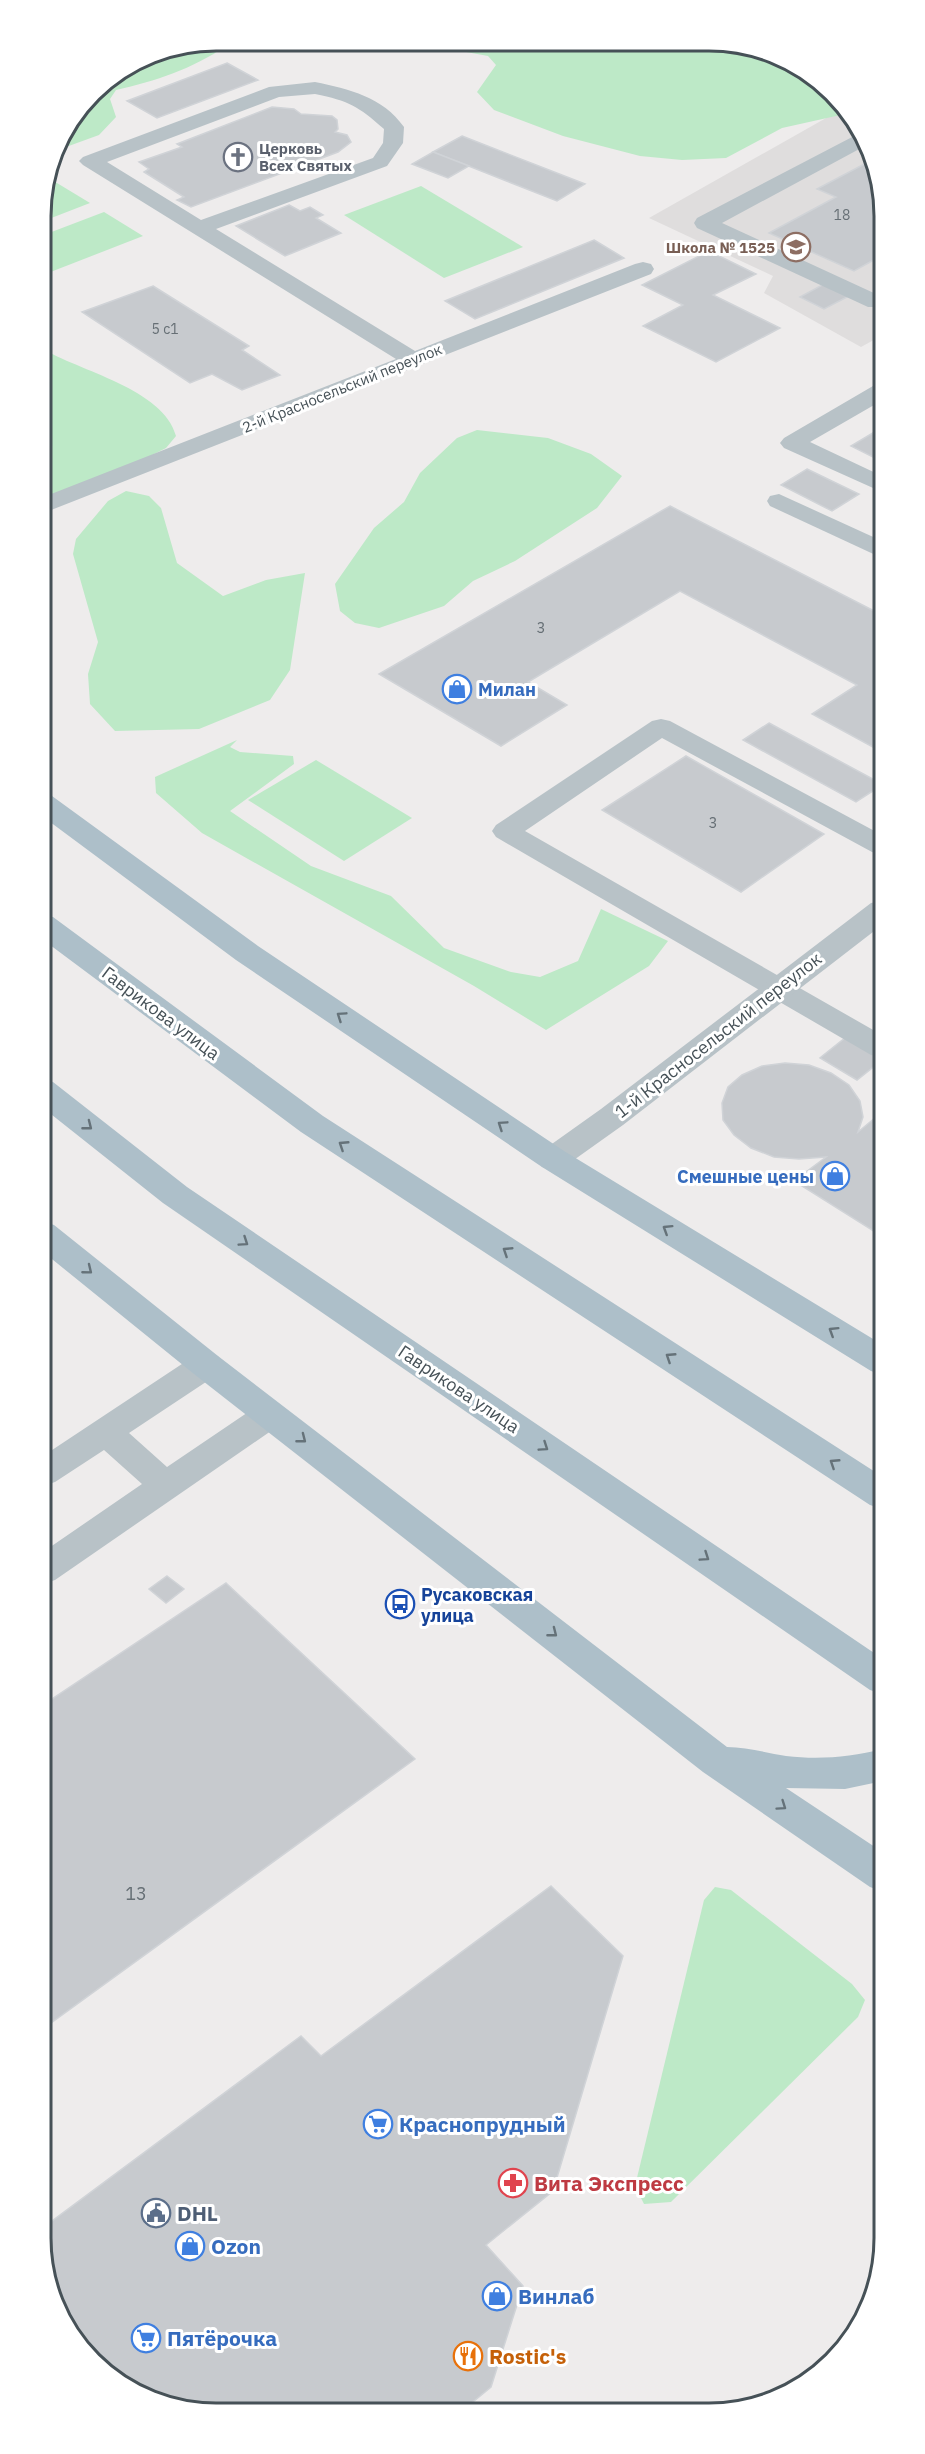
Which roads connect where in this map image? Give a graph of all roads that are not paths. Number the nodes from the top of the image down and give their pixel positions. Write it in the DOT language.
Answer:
graph roads {
  1 [pos="857,142"];
  2 [pos="199,228"];
  3 [pos="643,269"];
  4 [pos="874,301"];
  5 [pos="414,360"];
  6 [pos="874,395"];
  7 [pos="874,481"];
  8 [pos="779,501"];
  9 [pos="51,503"];
  10 [pos="874,547"];
  11 [pos="51,809"];
  12 [pos="874,842"];
  13 [pos="874,916"];
  14 [pos="51,931"];
  15 [pos="779,988"];
  16 [pos="874,1042"];
  17 [pos="51,1096"];
  18 [pos="553,1159"];
  19 [pos="51,1240"];
  20 [pos="874,1356"];
  21 [pos="206,1365"];
  22 [pos="269,1415"];
  23 [pos="105,1431"];
  24 [pos="51,1468"];
  25 [pos="166,1486"];
  26 [pos="874,1489"];
  27 [pos="51,1565"];
  28 [pos="874,1673"];
  29 [pos="717,1761"];
  30 [pos="874,1768"];
  31 [pos="874,1868"];
  1 -- 4 [label="lane"];
  2 -- 2 [label="lane"];
  2 -- 5 [label="lane"];
  3 -- 5 [label="lane, 2-й Красносельский переулок"];
  5 -- 9 [label="lane, 2-й Красносельский переулок"];
  6 -- 7 [label="lane"];
  8 -- 10 [label="lane"];
  18 -- 11 [label="main road, one-way"];
  12 -- 15 [label="lane"];
  13 -- 15 [label="street, 1-й Красносельский переулок"];
  26 -- 14 [label="main road, Гаврикова улица, one-way"];
  15 -- 16 [label="lane"];
  15 -- 18 [label="street, 1-й Красносельский переулок"];
  17 -- 28 [label="main road, Гаврикова улица, one-way"];
  20 -- 18 [label="main road, one-way"];
  19 -- 21 [label="main road, one-way"];
  21 -- 22 [label="main road"];
  21 -- 23 [label="lane"];
  22 -- 25 [label="lane"];
  22 -- 29 [label="main road, one-way"];
  23 -- 24 [label="lane"];
  23 -- 25 [label="lane"];
  25 -- 27 [label="lane"];
  29 -- 30 [label="main road"];
  29 -- 31 [label="main road, one-way"];
}
